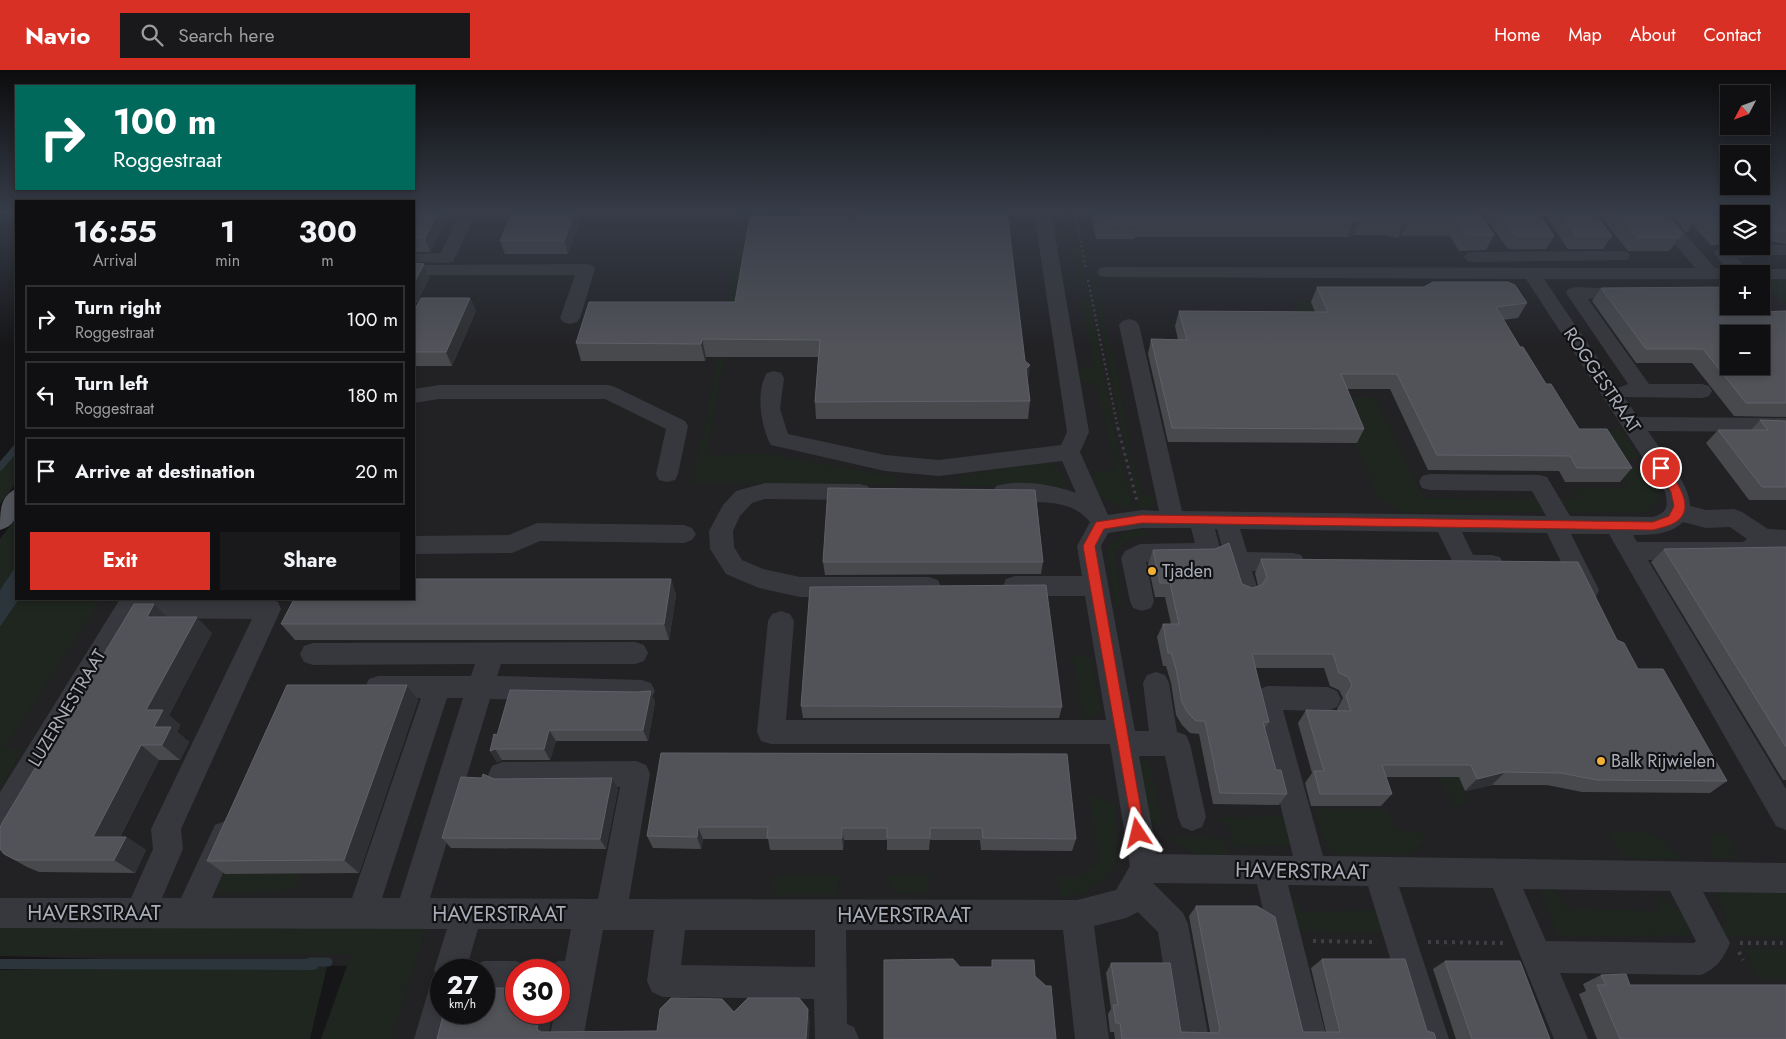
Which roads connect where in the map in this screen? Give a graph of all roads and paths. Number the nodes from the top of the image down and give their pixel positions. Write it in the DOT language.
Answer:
graph roads {
  1 [pos="448,256"];
  2 [pos="1049,256"];
  3 [pos="1084,256"];
  4 [pos="1563,256"];
  5 [pos="1621,256"];
  6 [pos="1701,256"];
  7 [pos="1776,256"];
  8 [pos="1501,257"];
  9 [pos="1557,257"];
  10 [pos="415,258"];
  11 [pos="1786,264"];
  12 [pos="415,270"];
  13 [pos="1106,272"];
  14 [pos="1468,273"];
  15 [pos="1635,274"];
  16 [pos="1720,274"];
  17 [pos="1770,274"];
  18 [pos="1786,274"];
  19 [pos="1720,276"];
  20 [pos="1528,278"];
  21 [pos="1576,293"];
  22 [pos="1613,293"];
  23 [pos="570,318"];
  24 [pos="1137,336"];
  25 [pos="774,378"];
  26 [pos="1643,391"];
  27 [pos="1702,391"];
  28 [pos="1610,392"];
  29 [pos="415,396"];
  30 [pos="1786,425"];
  31 [pos="1636,430"];
  32 [pos="1786,438"];
  33 [pos="1069,452"];
  34 [pos="667,474"];
  35 [pos="1430,482"];
  36 [pos="884,492"];
  37 [pos="983,492"];
  38 [pos="15,500"];
  39 [pos="1678,512"];
  40 [pos="1097,517"];
  41 [pos="1142,519"];
  42 [pos="1172,519"];
  43 [pos="0,520"];
  44 [pos="1201,520"];
  45 [pos="1226,520"];
  46 [pos="1446,523"];
  47 [pos="1559,525"];
  48 [pos="1616,525"];
  49 [pos="684,534"];
  50 [pos="1775,538"];
  51 [pos="415,544"];
  52 [pos="1631,551"];
  53 [pos="1237,561"];
  54 [pos="1305,562"];
  55 [pos="1514,564"];
  56 [pos="997,586"];
  57 [pos="1096,586"];
  58 [pos="948,587"];
  59 [pos="1246,590"];
  60 [pos="1142,601"];
  61 [pos="130,603"];
  62 [pos="1596,610"];
  63 [pos="780,621"];
  64 [pos="492,653"];
  65 [pos="635,653"];
  66 [pos="313,654"];
  67 [pos="1156,683"];
  68 [pos="350,687"];
  69 [pos="438,687"];
  70 [pos="480,687"];
  71 [pos="642,691"];
  72 [pos="1328,699"];
  73 [pos="1122,738"];
  74 [pos="1165,744"];
  75 [pos="502,775"];
  76 [pos="235,814"];
  77 [pos="1786,816"];
  78 [pos="0,818"];
  79 [pos="1192,818"];
  80 [pos="1269,870"];
  81 [pos="1312,871"];
  82 [pos="1379,872"];
  83 [pos="1502,874"];
  84 [pos="1678,876"];
  85 [pos="1140,878"];
  86 [pos="1786,878"];
  87 [pos="0,912"];
  88 [pos="140,913"];
  89 [pos="190,913"];
  90 [pos="362,913"];
  91 [pos="410,914"];
  92 [pos="467,914"];
  93 [pos="600,914"];
  94 [pos="672,914"];
  95 [pos="831,914"];
  96 [pos="1077,915"];
  97 [pos="1537,957"];
  98 [pos="453,959"];
  99 [pos="570,973"];
  100 [pos="831,983"];
  101 [pos="434,1024"];
  102 [pos="566,1024"];
  103 [pos="1564,1034"];
  104 [pos="430,1039"];
  105 [pos="566,1039"];
  106 [pos="842,1039"];
  107 [pos="1092,1039"];
  108 [pos="1192,1039"];
  109 [pos="1310,1039"];
  110 [pos="1432,1039"];
  1 -- 10 [label="street"];
  2 -- 33 [label="street"];
  3 -- 41 [label="path"];
  4 -- 9 [label="street"];
  5 -- 15 [label="street"];
  6 -- 16 [label="street"];
  7 -- 11 [label="street"];
  8 -- 9 [label="street"];
  8 -- 14 [label="street"];
  8 -- 20 [label="street, ROGGESTRAAT"];
  9 -- 15 [label="street"];
  9 -- 20 [label="street"];
  12 -- 23 [label="street"];
  13 -- 14 [label="street"];
  14 -- 20 [label="street"];
  15 -- 19 [label="street"];
  17 -- 18 [label="street"];
  20 -- 21 [label="street"];
  20 -- 28 [label="street, ROGGESTRAAT"];
  21 -- 22 [label="street"];
  21 -- 26 [label="street"];
  24 -- 42 [label="street"];
  25 -- 33 [label="street"];
  26 -- 27 [label="street"];
  26 -- 28 [label="street"];
  28 -- 31 [label="street, ROGGESTRAAT"];
  29 -- 34 [label="street"];
  30 -- 31 [label="street"];
  31 -- 32 [label="street"];
  31 -- 39 [label="street, ROGGESTRAAT"];
  33 -- 40 [label="street"];
  35 -- 47 [label="street"];
  36 -- 58 [label="street"];
  37 -- 40 [label="street"];
  38 -- 43 [label="main road"];
  39 -- 48 [label="street"];
  39 -- 50 [label="street"];
  40 -- 41 [label="street"];
  40 -- 57 [label="street"];
  41 -- 42 [label="street"];
  42 -- 44 [label="street"];
  44 -- 45 [label="street"];
  44 -- 60 [label="street"];
  45 -- 46 [label="street"];
  45 -- 53 [label="street"];
  46 -- 47 [label="street"];
  46 -- 55 [label="street"];
  47 -- 48 [label="street"];
  47 -- 62 [label="street"];
  48 -- 52 [label="street"];
  49 -- 51 [label="street"];
  50 -- 52 [label="street"];
  52 -- 77 [label="street"];
  53 -- 54 [label="street"];
  53 -- 59 [label="street"];
  56 -- 57 [label="street"];
  57 -- 73 [label="street"];
  61 -- 78 [label="street, LUZERNESTRAAT"];
  61 -- 88 [label="street"];
  63 -- 73 [label="street"];
  64 -- 65 [label="street"];
  64 -- 66 [label="street"];
  64 -- 70 [label="street"];
  67 -- 74 [label="street"];
  68 -- 69 [label="street"];
  69 -- 70 [label="street"];
  69 -- 90 [label="street"];
  70 -- 71 [label="street"];
  70 -- 91 [label="street"];
  72 -- 81 [label="street"];
  73 -- 74 [label="street"];
  73 -- 85 [label="street"];
  74 -- 79 [label="street"];
  75 -- 93 [label="street"];
  76 -- 89 [label="street"];
  80 -- 81 [label="street, HAVERSTRAAT"];
  80 -- 85 [label="street, HAVERSTRAAT"];
  80 -- 109 [label="street"];
  81 -- 82 [label="street, HAVERSTRAAT"];
  82 -- 83 [label="street, HAVERSTRAAT"];
  82 -- 110 [label="street"];
  83 -- 84 [label="street, HAVERSTRAAT"];
  83 -- 97 [label="street"];
  84 -- 86 [label="street, HAVERSTRAAT"];
  84 -- 97 [label="street"];
  85 -- 96 [label="street, HAVERSTRAAT"];
  85 -- 108 [label="street"];
  87 -- 88 [label="street, HAVERSTRAAT"];
  88 -- 89 [label="street, HAVERSTRAAT"];
  89 -- 90 [label="street, HAVERSTRAAT"];
  90 -- 91 [label="street, HAVERSTRAAT"];
  91 -- 92 [label="street, HAVERSTRAAT"];
  92 -- 93 [label="street, HAVERSTRAAT"];
  92 -- 98 [label="street"];
  93 -- 94 [label="street, HAVERSTRAAT"];
  93 -- 99 [label="street"];
  94 -- 95 [label="street, HAVERSTRAAT"];
  94 -- 100 [label="street"];
  95 -- 96 [label="street, HAVERSTRAAT"];
  95 -- 100 [label="street"];
  96 -- 107 [label="street"];
  97 -- 103 [label="street"];
  100 -- 106 [label="street"];
  101 -- 104 [label="street"];
  102 -- 105 [label="street"];
}
